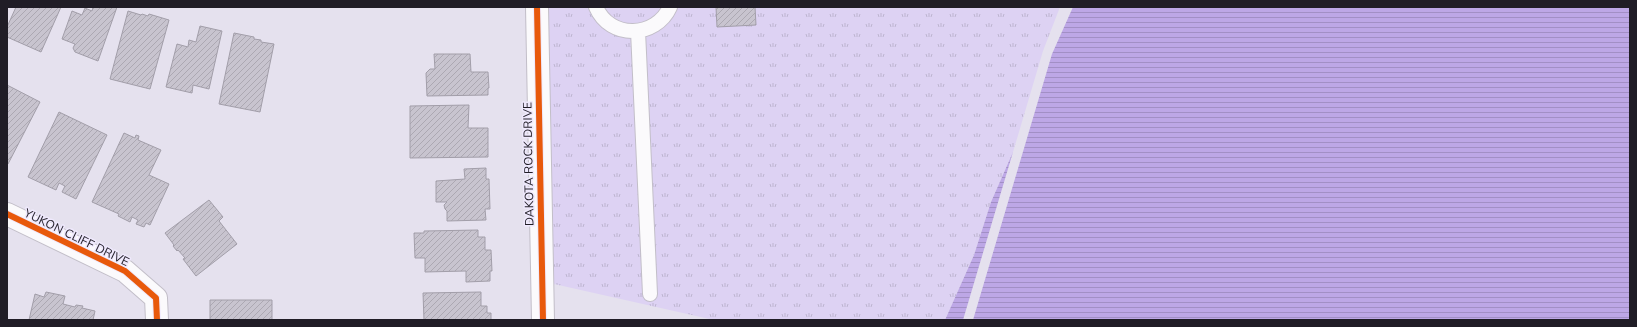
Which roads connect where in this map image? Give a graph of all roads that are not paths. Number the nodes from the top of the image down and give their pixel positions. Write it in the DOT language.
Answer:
graph roads {
  1 [pos="537,7"];
  2 [pos="596,7"];
  3 [pos="670,7"];
  4 [pos="638,31"];
  5 [pos="7,214"];
  6 [pos="650,294"];
  7 [pos="157,320"];
  8 [pos="542,320"];
  1 -- 8 [label="street, DAKOTA ROCK DRIVE"];
  2 -- 4 [label="lane"];
  3 -- 4 [label="lane"];
  4 -- 6 [label="lane"];
  5 -- 7 [label="street, YUKON CLIFF DRIVE"];
}
